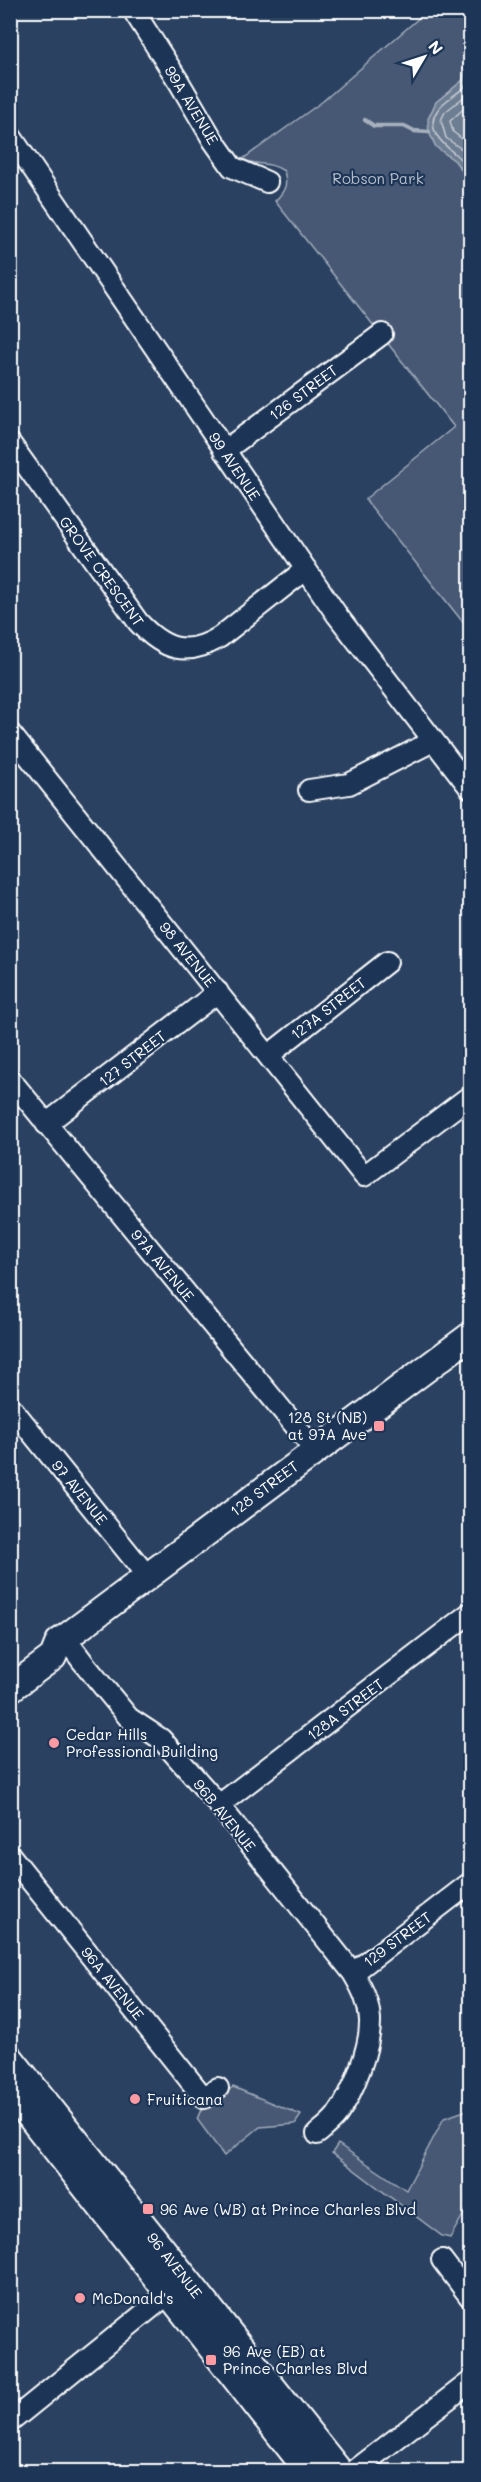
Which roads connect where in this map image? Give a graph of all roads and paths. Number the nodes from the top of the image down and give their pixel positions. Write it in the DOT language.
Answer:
graph roads {
  1 [pos="133,10"];
  2 [pos="12,141"];
  3 [pos="267,182"];
  4 [pos="382,334"];
  5 [pos="10,443"];
  6 [pos="224,450"];
  7 [pos="306,569"];
  8 [pos="10,733"];
  9 [pos="433,741"];
  10 [pos="471,788"];
  11 [pos="309,790"];
  12 [pos="387,962"];
  13 [pos="218,992"];
  14 [pos="269,1055"];
  15 [pos="10,1079"];
  16 [pos="471,1096"];
  17 [pos="46,1124"];
  18 [pos="471,1336"];
  19 [pos="10,1406"];
  20 [pos="315,1450"];
  21 [pos="148,1577"];
  22 [pos="471,1613"];
  23 [pos="62,1640"];
  24 [pos="10,1668"];
  25 [pos="10,1689"];
  26 [pos="219,1805"];
  27 [pos="10,1855"];
  28 [pos="471,1883"];
  29 [pos="353,1973"];
  30 [pos="11,2059"];
  31 [pos="218,2088"];
  32 [pos="14,2096"];
  33 [pos="54,2112"];
  34 [pos="317,2134"];
  35 [pos="442,2260"];
  36 [pos="178,2286"];
  37 [pos="471,2297"];
  38 [pos="471,2382"];
  39 [pos="10,2422"];
  40 [pos="309,2472"];
  41 [pos="340,2472"];
  42 [pos="353,2472"];
  1 -- 3 [label="street, 99A AVENUE"];
  2 -- 6 [label="street, 99 AVENUE"];
  4 -- 6 [label="street, 126 STREET"];
  5 -- 7 [label="street, GROVE CRESCENT"];
  6 -- 7 [label="street, 99 AVENUE"];
  7 -- 9 [label="street, 99 AVENUE"];
  8 -- 13 [label="street, 98 AVENUE"];
  9 -- 10 [label="street, 99 AVENUE"];
  9 -- 11 [label="street"];
  12 -- 14 [label="street, 127A STREET"];
  13 -- 14 [label="street, 98 AVENUE"];
  13 -- 17 [label="street, 127 STREET"];
  14 -- 16 [label="street, 98 AVENUE"];
  15 -- 17 [label="street, 97A AVENUE"];
  17 -- 20 [label="street, 97A AVENUE"];
  18 -- 20 [label="main road, 128 STREET"];
  19 -- 21 [label="street, 97 AVENUE"];
  20 -- 21 [label="main road, 128 STREET"];
  21 -- 23 [label="main road, 128 STREET"];
  22 -- 26 [label="street, 128A STREET"];
  23 -- 24 [label="main road, 128 STREET"];
  23 -- 25 [label="main road, 128 STREET"];
  23 -- 26 [label="street, 96B AVENUE"];
  26 -- 29 [label="street, 96B AVENUE"];
  27 -- 31 [label="street, 96A AVENUE"];
  28 -- 29 [label="street, 129 STREET"];
  29 -- 34 [label="street, 129 STREET"];
  30 -- 33 [label="main road, 96 AVENUE"];
  32 -- 33 [label="main road"];
  32 -- 36 [label="main road, 96 AVENUE"];
  33 -- 36 [label="main road, 96 AVENUE"];
  35 -- 37 [label="street"];
  36 -- 39 [label="street"];
  36 -- 40 [label="main road, 96 AVENUE"];
  36 -- 41 [label="main road, 96 AVENUE"];
  38 -- 42 [label="street"];
}
